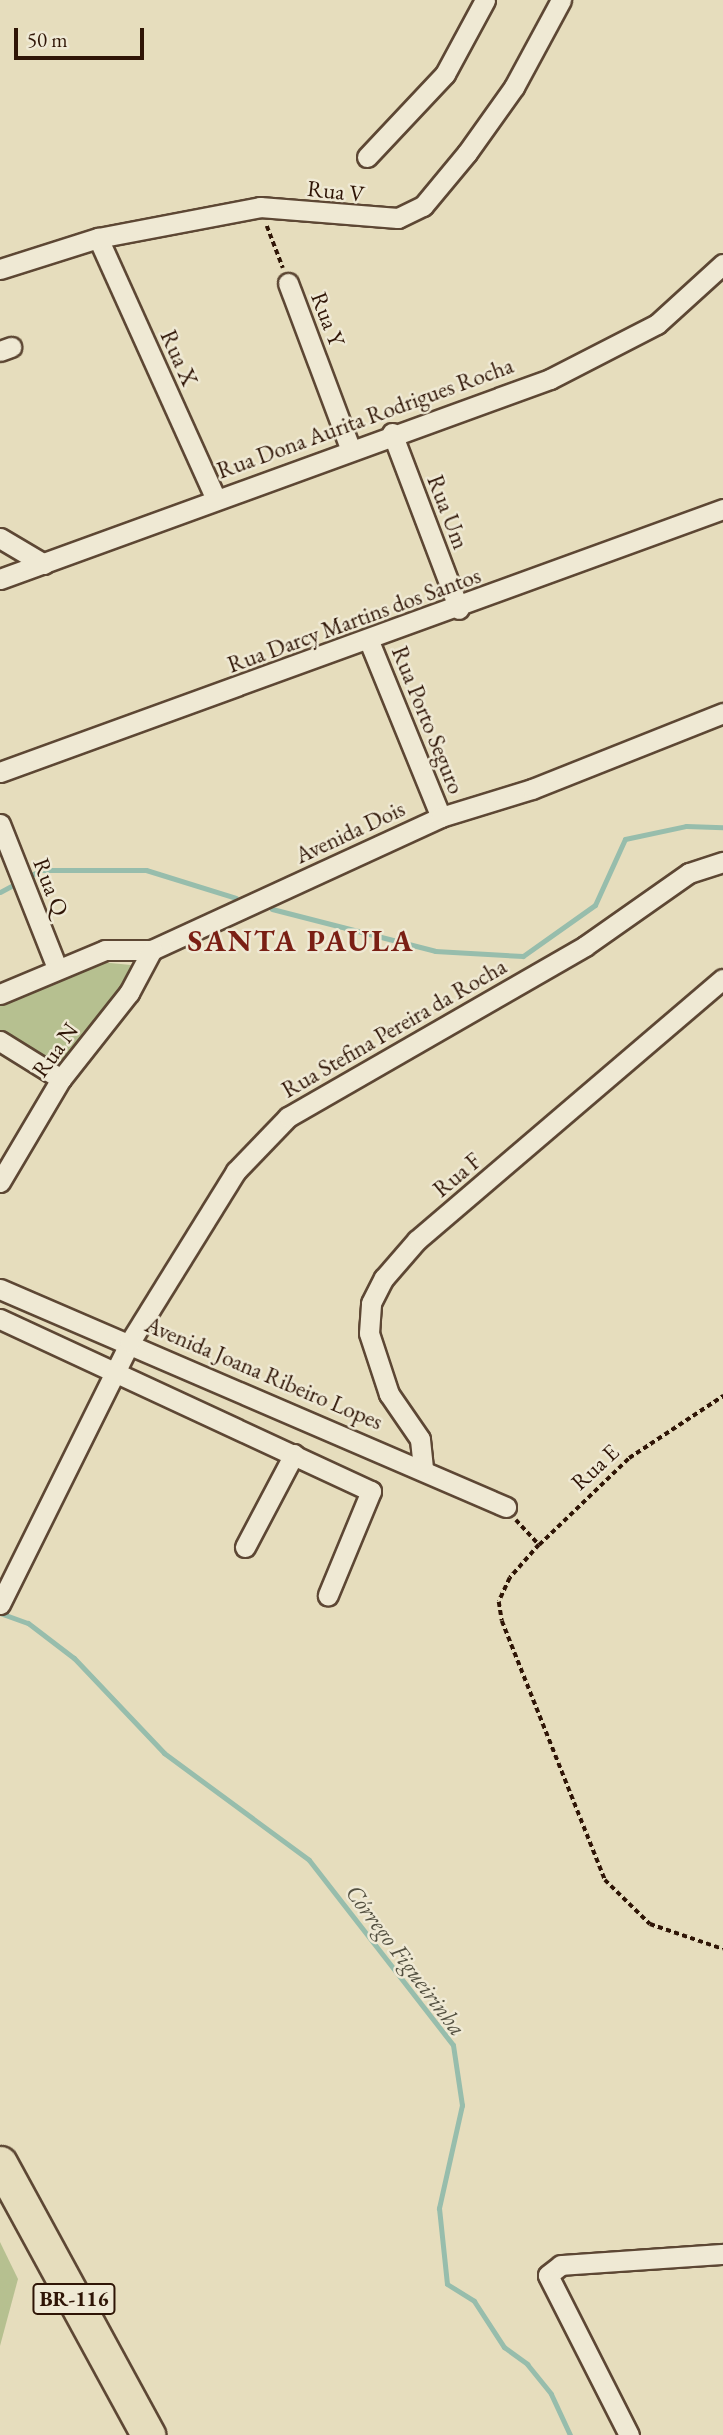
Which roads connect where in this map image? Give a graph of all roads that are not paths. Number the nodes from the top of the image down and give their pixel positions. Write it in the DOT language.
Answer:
graph roads {
  1 [pos="485,0"];
  2 [pos="561,0"];
  3 [pos="367,157"];
  4 [pos="98,238"];
  5 [pos="723,264"];
  6 [pos="0,269"];
  7 [pos="288,283"];
  8 [pos="392,433"];
  9 [pos="350,448"];
  10 [pos="215,497"];
  11 [pos="723,509"];
  12 [pos="0,538"];
  13 [pos="44,564"];
  14 [pos="0,579"];
  15 [pos="458,609"];
  16 [pos="369,640"];
  17 [pos="723,713"];
  18 [pos="0,772"];
  19 [pos="441,817"];
  20 [pos="0,824"];
  21 [pos="723,862"];
  22 [pos="152,950"];
  23 [pos="57,968"];
  24 [pos="723,979"];
  25 [pos="0,994"];
  26 [pos="0,1041"];
  27 [pos="61,1079"];
  28 [pos="0,1182"];
  29 [pos="0,1289"];
  30 [pos="0,1320"];
  31 [pos="130,1342"];
  32 [pos="119,1373"];
  33 [pos="294,1454"];
  34 [pos="423,1468"];
  35 [pos="506,1507"];
  36 [pos="245,1547"];
  37 [pos="328,1595"];
  38 [pos="1,1602"];
  39 [pos="0,2163"];
  40 [pos="723,2255"];
  41 [pos="148,2435"];
  42 [pos="629,2435"];
  1 -- 3 [label="street, Rua V"];
  2 -- 4 [label="street, Rua V"];
  4 -- 6 [label="street, Rua V"];
  4 -- 10 [label="street, Rua X"];
  5 -- 8 [label="street, Rua Dona Aurita Rodrigues Rocha"];
  7 -- 9 [label="street, Rua Y"];
  8 -- 9 [label="street, Rua Dona Aurita Rodrigues Rocha"];
  8 -- 15 [label="street, Rua Um"];
  9 -- 10 [label="street, Rua Dona Aurita Rodrigues Rocha"];
  10 -- 13 [label="street, Rua Dona Aurita Rodrigues Rocha"];
  11 -- 15 [label="street, Rua Darcy Martins dos Santos"];
  12 -- 13 [label="street"];
  13 -- 14 [label="street, Rua Dona Aurita Rodrigues Rocha"];
  15 -- 16 [label="street, Rua Darcy Martins dos Santos"];
  16 -- 18 [label="street, Rua Darcy Martins dos Santos"];
  16 -- 19 [label="street, Rua Porto Seguro"];
  17 -- 19 [label="street, Avenida Dois"];
  19 -- 22 [label="street, Avenida Dois"];
  20 -- 23 [label="street, Rua Q"];
  21 -- 31 [label="street, Rua Stefina Pereira da Rocha"];
  22 -- 23 [label="street, Avenida Dois"];
  22 -- 27 [label="street, Rua N"];
  23 -- 25 [label="street, Avenida Dois"];
  24 -- 34 [label="street, Rua F"];
  26 -- 27 [label="street"];
  27 -- 28 [label="street, Rua N"];
  29 -- 31 [label="street, Avenida Joana Ribeiro Lopes"];
  30 -- 32 [label="street"];
  31 -- 32 [label="street, Rua Stefina Pereira da Rocha"];
  31 -- 34 [label="street, Avenida Joana Ribeiro Lopes"];
  32 -- 33 [label="street"];
  32 -- 38 [label="street, Rua Stefina Pereira da Rocha"];
  33 -- 36 [label="street"];
  33 -- 37 [label="street"];
  34 -- 35 [label="street, Avenida Joana Ribeiro Lopes"];
  39 -- 41 [label="highway, BR-116"];
  40 -- 42 [label="street"];
}
